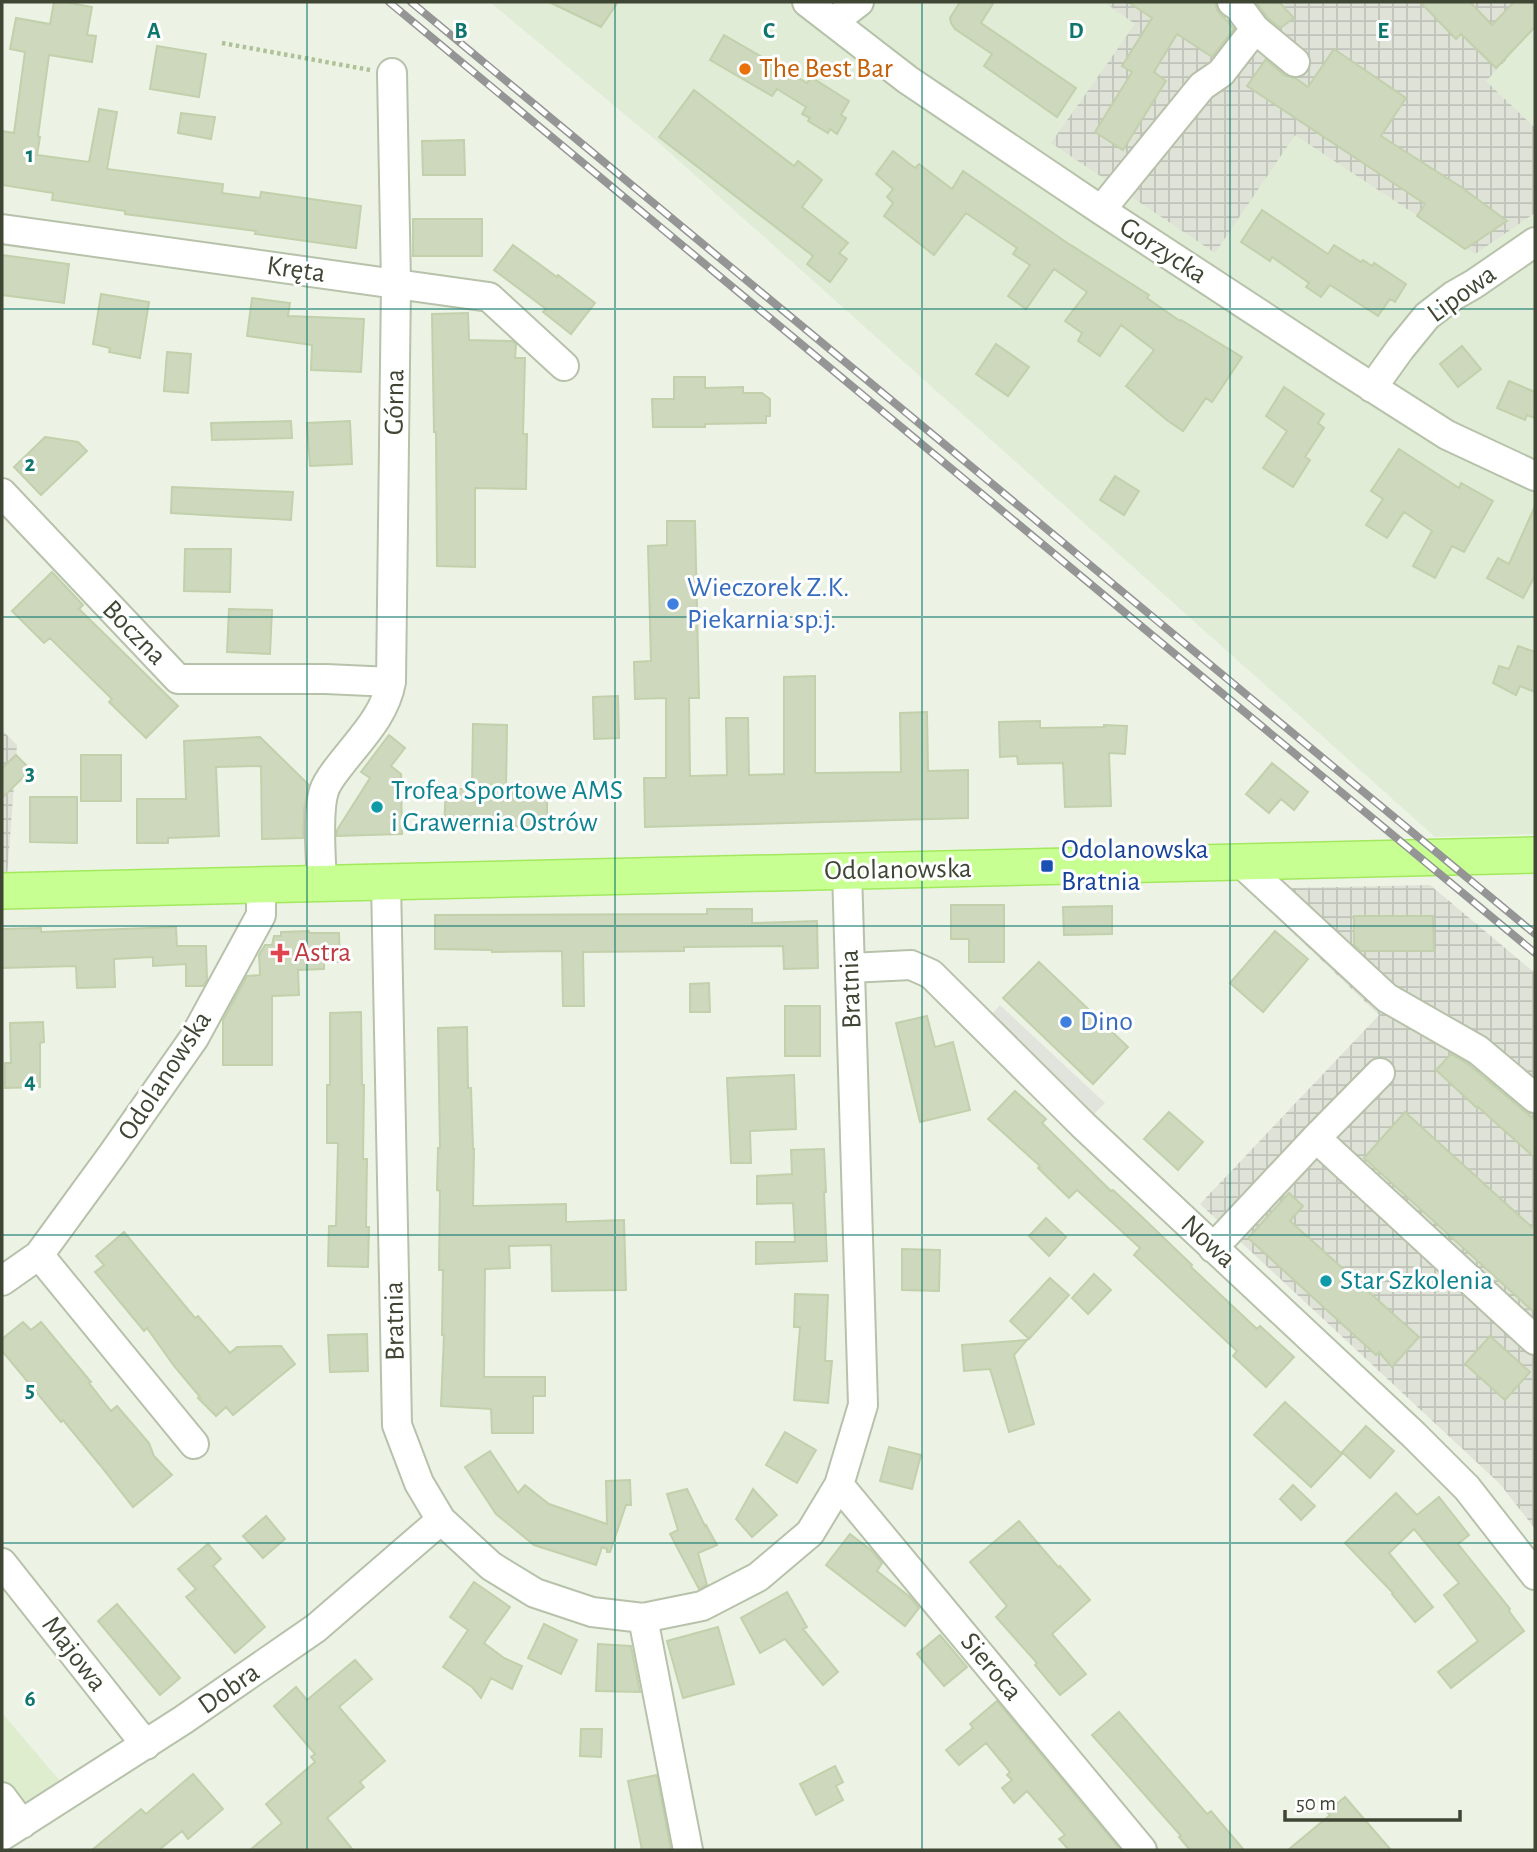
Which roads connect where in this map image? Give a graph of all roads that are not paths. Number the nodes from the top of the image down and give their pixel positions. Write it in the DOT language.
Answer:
graph roads {
  1 [pos="807,2"];
  2 [pos="859,2"];
  3 [pos="1232,2"];
  4 [pos="833,22"];
  5 [pos="1255,29"];
  6 [pos="1295,62"];
  7 [pos="391,74"];
  8 [pos="1101,210"];
  9 [pos="2,229"];
  10 [pos="1535,243"];
  11 [pos="396,284"];
  12 [pos="564,366"];
  13 [pos="1372,388"];
  14 [pos="1535,476"];
  15 [pos="2,493"];
  16 [pos="391,682"];
  17 [pos="1535,855"];
  18 [pos="1240,862"];
  19 [pos="847,871"];
  20 [pos="386,882"];
  21 [pos="322,883"];
  22 [pos="261,884"];
  23 [pos="2,891"];
  24 [pos="850,968"];
  25 [pos="1380,1073"];
  26 [pos="1535,1098"];
  27 [pos="1316,1138"];
  28 [pos="1213,1248"];
  29 [pos="39,1255"];
  30 [pos="2,1281"];
  31 [pos="1535,1340"];
  32 [pos="194,1444"];
  33 [pos="839,1485"];
  34 [pos="441,1520"];
  35 [pos="2,1563"];
  36 [pos="1535,1575"];
  37 [pos="643,1618"];
  38 [pos="146,1745"];
  39 [pos="2,1797"];
  40 [pos="12,1830"];
  41 [pos="688,1850"];
  42 [pos="1142,1850"];
  1 -- 4 [label="street, Gorzycka"];
  2 -- 4 [label="street"];
  3 -- 5 [label="street"];
  4 -- 8 [label="street, Gorzycka"];
  5 -- 6 [label="street"];
  5 -- 8 [label="street"];
  7 -- 11 [label="street, Górna"];
  8 -- 13 [label="street, Gorzycka"];
  9 -- 11 [label="street, Kręta"];
  10 -- 13 [label="street, Lipowa"];
  11 -- 12 [label="street, Kręta"];
  11 -- 16 [label="street, Górna"];
  13 -- 14 [label="street, Gorzycka"];
  15 -- 16 [label="street, Boczna"];
  16 -- 21 [label="street, Górna"];
  17 -- 18 [label="main road, Odolanowska"];
  18 -- 19 [label="main road, Odolanowska"];
  18 -- 26 [label="street"];
  19 -- 20 [label="main road, Odolanowska"];
  19 -- 24 [label="street, Bratnia"];
  20 -- 21 [label="main road, Odolanowska"];
  20 -- 34 [label="street, Bratnia"];
  21 -- 22 [label="main road, Odolanowska"];
  22 -- 23 [label="main road, Odolanowska"];
  22 -- 29 [label="street, Odolanowska"];
  24 -- 28 [label="street, Nowa"];
  24 -- 33 [label="street, Bratnia"];
  25 -- 27 [label="street"];
  27 -- 28 [label="street"];
  27 -- 31 [label="street"];
  28 -- 36 [label="street, Nowa"];
  29 -- 30 [label="street, Odolanowska"];
  29 -- 32 [label="street"];
  33 -- 37 [label="street, Bratnia"];
  33 -- 42 [label="street, Sieroca"];
  34 -- 37 [label="street, Bratnia"];
  34 -- 38 [label="street, Dobra"];
  35 -- 38 [label="street, Majowa"];
  37 -- 41 [label="street"];
  38 -- 40 [label="street, Dobra"];
  39 -- 40 [label="street"];
}
